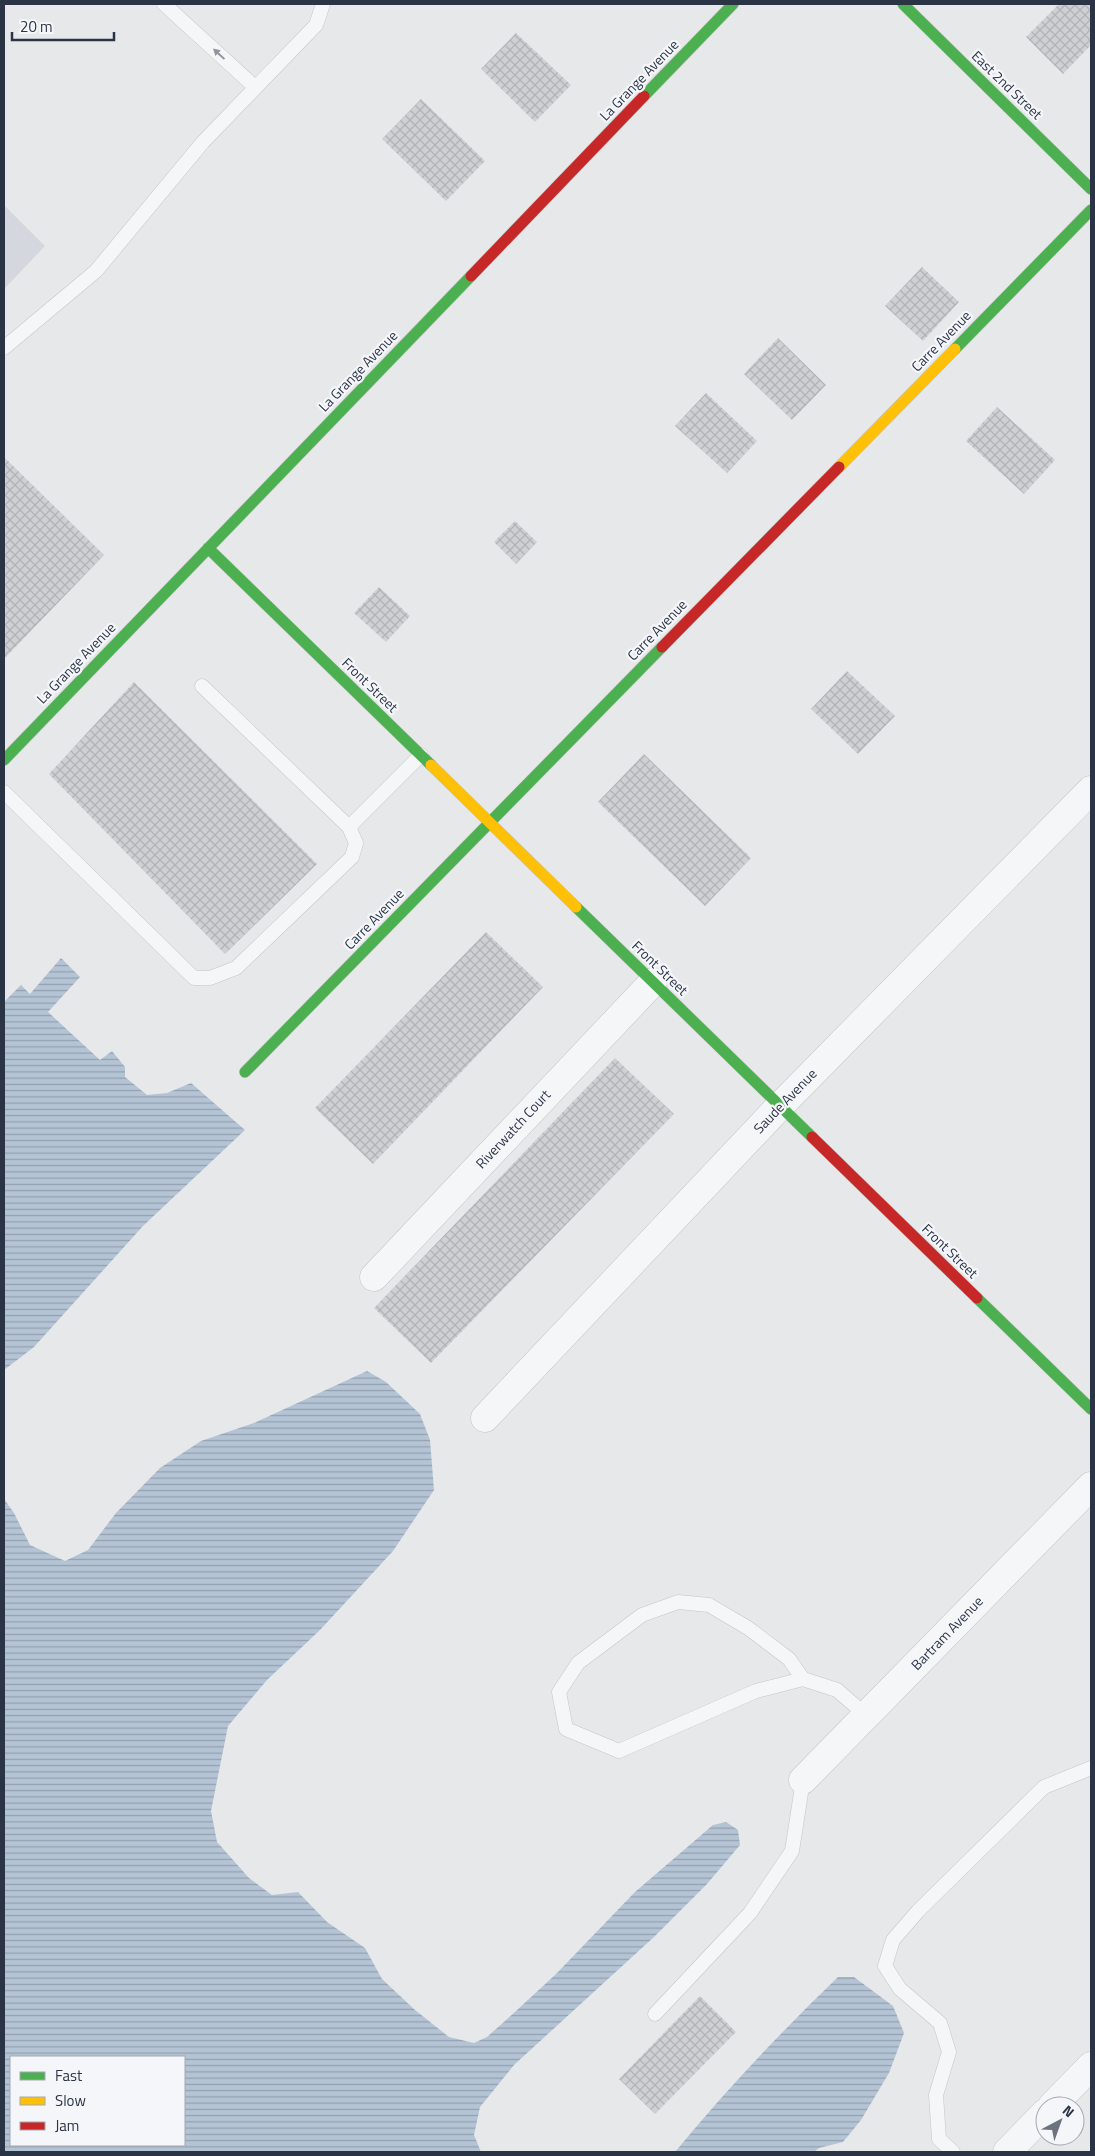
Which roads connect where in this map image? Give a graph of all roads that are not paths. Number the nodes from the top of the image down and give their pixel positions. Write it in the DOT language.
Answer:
graph roads {
  1 [pos="164,4"];
  2 [pos="323,4"];
  3 [pos="733,4"];
  4 [pos="903,4"];
  5 [pos="255,87"];
  6 [pos="1091,189"];
  7 [pos="1091,210"];
  8 [pos="4,348"];
  9 [pos="208,548"];
  10 [pos="202,686"];
  11 [pos="421,755"];
  12 [pos="4,760"];
  13 [pos="1091,790"];
  14 [pos="4,792"];
  15 [pos="490,822"];
  16 [pos="349,827"];
  17 [pos="653,982"];
  18 [pos="245,1072"];
  19 [pos="780,1106"];
  20 [pos="374,1277"];
  21 [pos="1091,1410"];
  22 [pos="485,1418"];
  23 [pos="1091,1486"];
  24 [pos="803,1679"];
  25 [pos="867,1716"];
  26 [pos="1091,1768"];
  27 [pos="804,1780"];
  28 [pos="655,2014"];
  29 [pos="1091,2066"];
  30 [pos="1062,2096"];
  31 [pos="1035,2123"];
  32 [pos="953,2152"];
  33 [pos="1007,2152"];
  5 -- 1 [label="lane, one-way"];
  2 -- 5 [label="lane"];
  3 -- 9 [label="street, La Grange Avenue"];
  4 -- 6 [label="street, East 2nd Street"];
  5 -- 8 [label="lane"];
  7 -- 15 [label="street, Carre Avenue"];
  9 -- 11 [label="street, Front Street"];
  9 -- 12 [label="street, La Grange Avenue"];
  10 -- 16 [label="lane"];
  11 -- 15 [label="street, Front Street"];
  11 -- 16 [label="lane"];
  13 -- 19 [label="street, Saude Avenue"];
  14 -- 16 [label="lane"];
  15 -- 17 [label="street, Front Street"];
  15 -- 18 [label="street, Carre Avenue"];
  17 -- 19 [label="street, Front Street"];
  17 -- 20 [label="street, Riverwatch Court"];
  19 -- 21 [label="street, Front Street"];
  19 -- 22 [label="street, Saude Avenue"];
  23 -- 25 [label="street, Bartram Avenue"];
  24 -- 24 [label="lane"];
  24 -- 25 [label="lane"];
  25 -- 27 [label="street, Bartram Avenue"];
  26 -- 32 [label="lane"];
  27 -- 28 [label="lane"];
  29 -- 30 [label="street"];
  31 -- 33 [label="street"];
}
